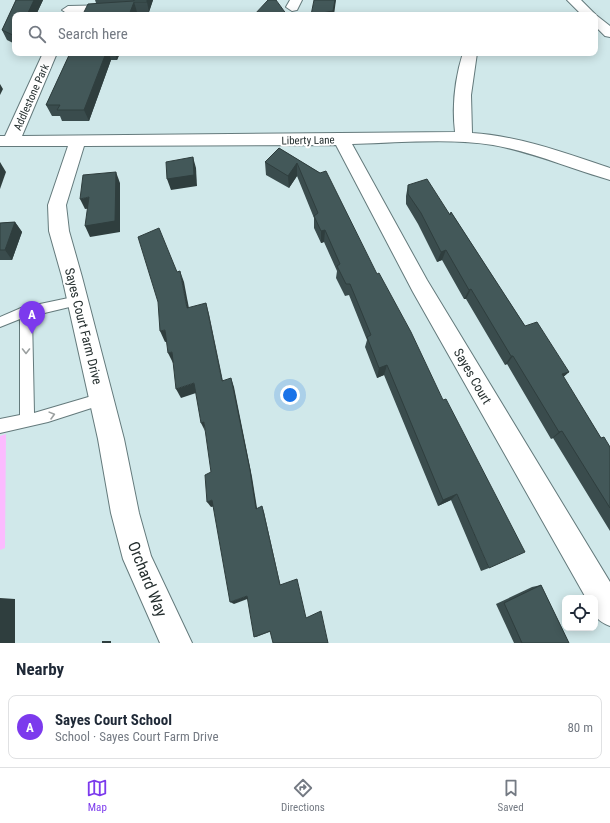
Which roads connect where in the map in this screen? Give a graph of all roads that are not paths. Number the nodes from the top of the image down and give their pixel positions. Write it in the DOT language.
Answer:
graph roads {
  1 [pos="573,0"];
  2 [pos="68,8"];
  3 [pos="130,8"];
  4 [pos="587,12"];
  5 [pos="598,22"];
  6 [pos="610,33"];
  7 [pos="48,56"];
  8 [pos="470,56"];
  9 [pos="464,138"];
  10 [pos="340,139"];
  11 [pos="78,140"];
  12 [pos="6,141"];
  13 [pos="610,174"];
  14 [pos="78,301"];
  15 [pos="26,312"];
  16 [pos="0,322"];
  17 [pos="102,400"];
  18 [pos="27,421"];
  19 [pos="0,426"];
  20 [pos="125,513"];
  21 [pos="610,611"];
  22 [pos="176,643"];
  1 -- 4 [label="street"];
  2 -- 3 [label="street"];
  5 -- 6 [label="street"];
  7 -- 12 [label="street, Addlestone Park"];
  8 -- 9 [label="street"];
  9 -- 10 [label="street, Liberty Lane"];
  9 -- 13 [label="street, Liberty Lane"];
  10 -- 11 [label="street, Liberty Lane"];
  10 -- 21 [label="street, Sayes Court"];
  11 -- 12 [label="street, Liberty Lane"];
  11 -- 14 [label="street, Sayes Court Farm Drive"];
  14 -- 15 [label="lane"];
  14 -- 17 [label="street, Sayes Court Farm Drive"];
  15 -- 16 [label="lane"];
  15 -- 18 [label="lane, one-way"];
  18 -- 17 [label="lane, one-way"];
  17 -- 20 [label="street, Sayes Court Farm Drive"];
  18 -- 19 [label="lane"];
  20 -- 22 [label="street, Orchard Way"];
}
